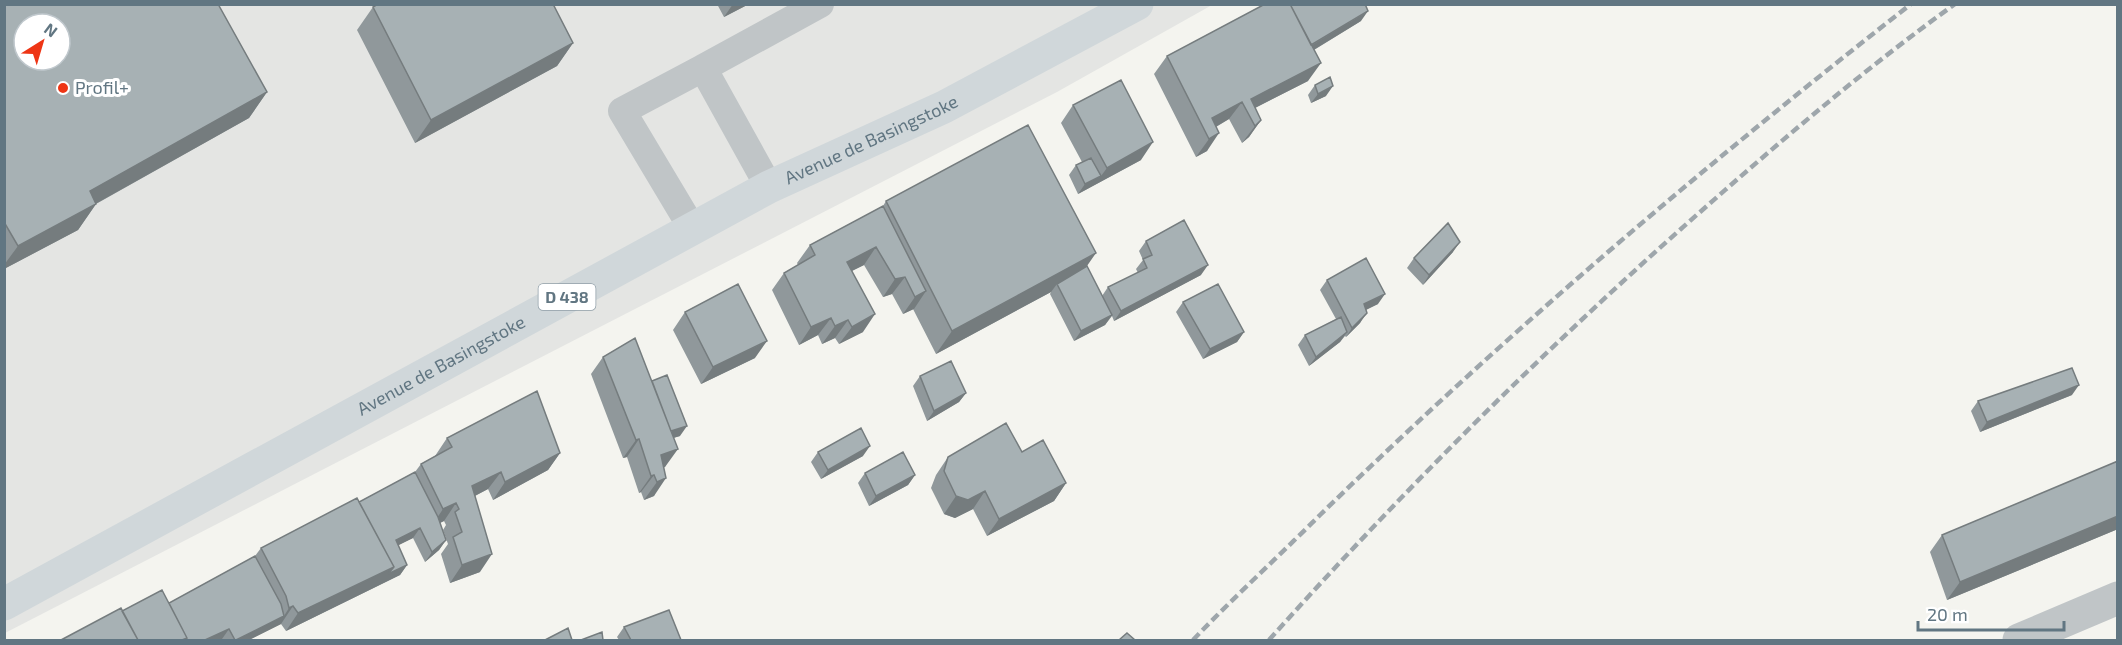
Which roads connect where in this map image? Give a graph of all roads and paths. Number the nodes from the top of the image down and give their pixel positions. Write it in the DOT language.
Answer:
graph roads {
  1 [pos="820,4"];
  2 [pos="1137,4"];
  3 [pos="703,68"];
  4 [pos="769,187"];
  5 [pos="692,228"];
  6 [pos="2118,598"];
  7 [pos="4,604"];
  8 [pos="2019,640"];
  1 -- 3 [label="lane"];
  2 -- 4 [label="main road, Avenue de Basingstoke / D 438"];
  3 -- 4 [label="lane"];
  3 -- 5 [label="lane"];
  4 -- 5 [label="main road, Avenue de Basingstoke / D 438"];
  5 -- 7 [label="main road, Avenue de Basingstoke / D 438"];
  6 -- 8 [label="street"];
}
